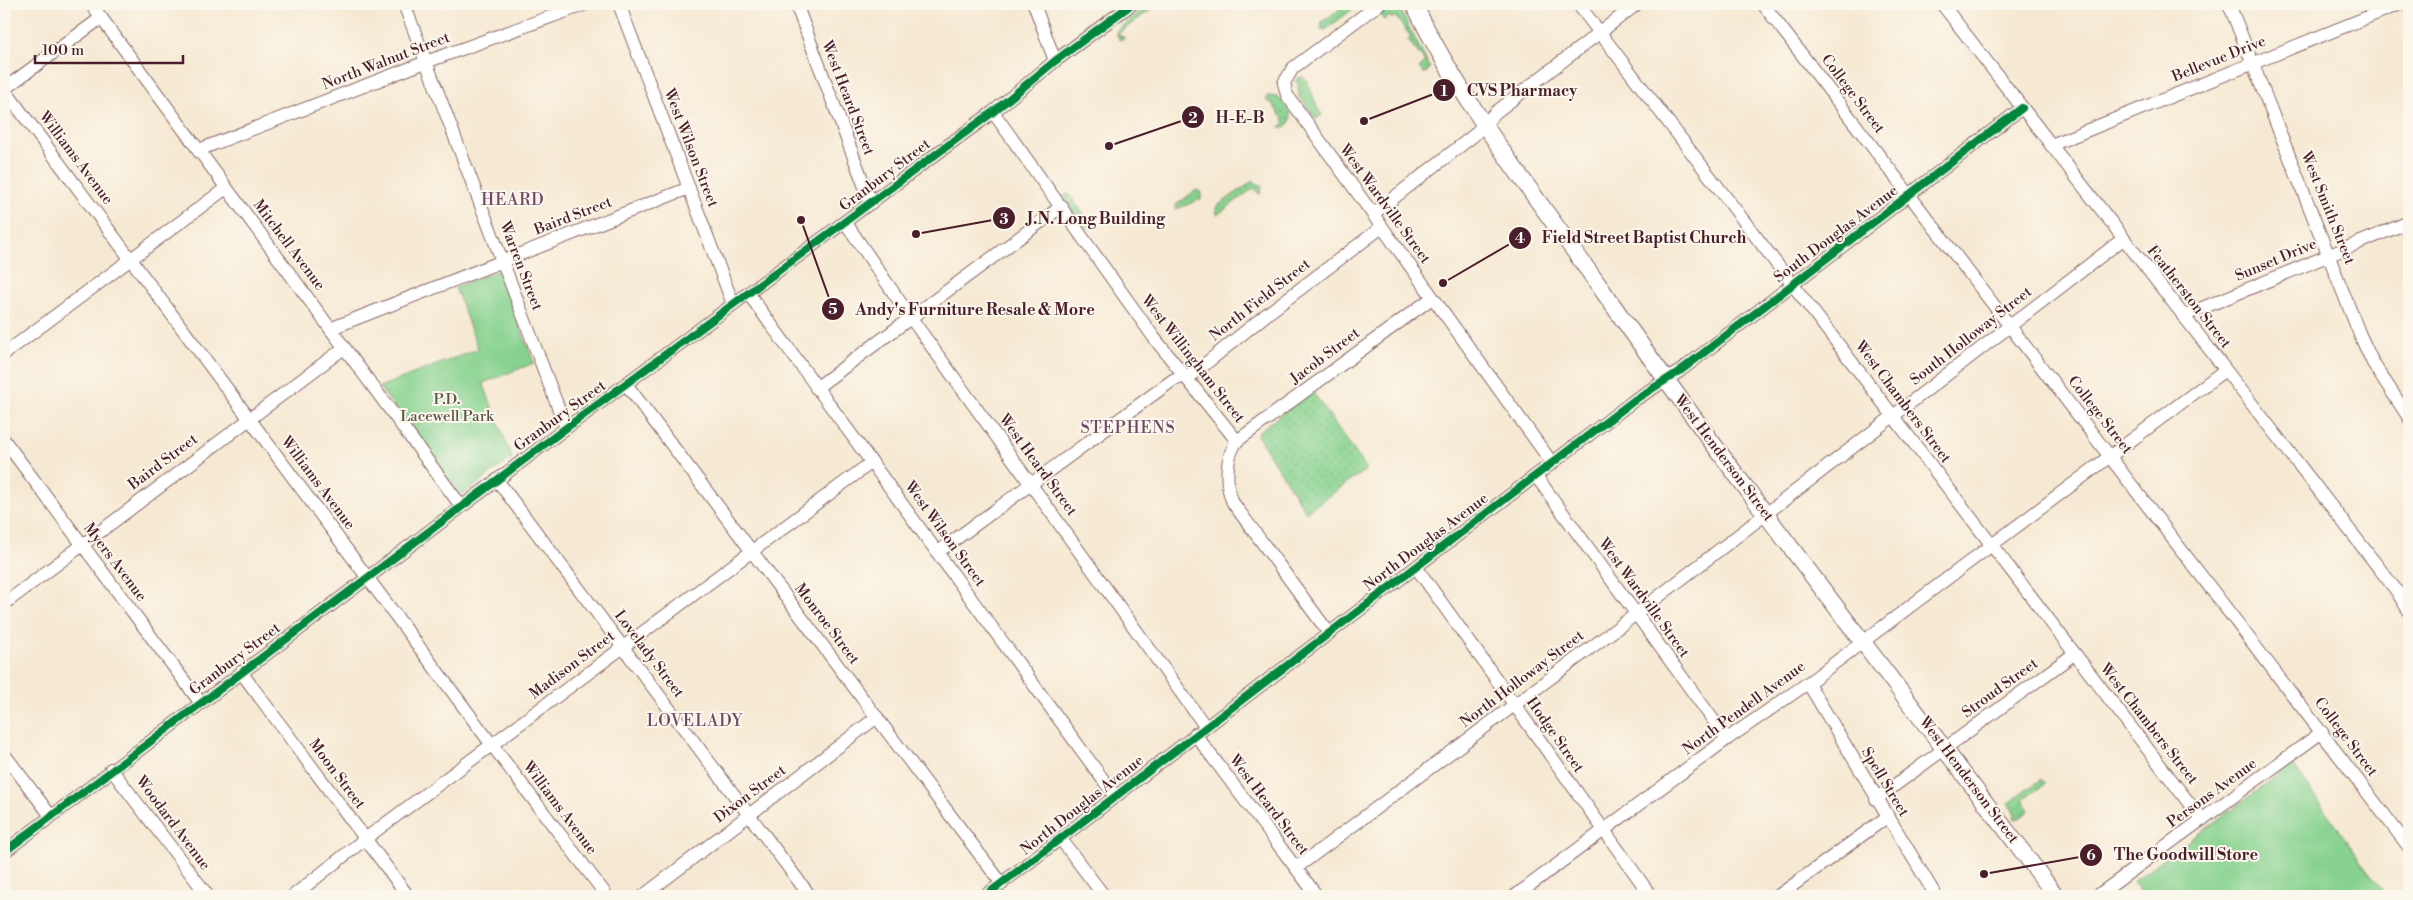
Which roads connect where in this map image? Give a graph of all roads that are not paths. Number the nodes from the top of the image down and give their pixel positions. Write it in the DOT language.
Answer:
graph roads {
  1 [pos="91,4"];
  2 [pos="404,4"];
  3 [pos="586,4"];
  4 [pos="619,4"];
  5 [pos="796,4"];
  6 [pos="1034,4"];
  7 [pos="1132,4"];
  8 [pos="1379,4"];
  9 [pos="1414,4"];
  10 [pos="1578,4"];
  11 [pos="1637,4"];
  12 [pos="1763,4"];
  13 [pos="1942,4"];
  14 [pos="2229,4"];
  15 [pos="2400,4"];
  16 [pos="101,18"];
  17 [pos="1600,32"];
  18 [pos="1055,61"];
  19 [pos="426,62"];
  20 [pos="2252,63"];
  21 [pos="4,89"];
  22 [pos="2022,108"];
  23 [pos="993,112"];
  24 [pos="1484,124"];
  25 [pos="2051,145"];
  26 [pos="199,152"];
  27 [pos="226,188"];
  28 [pos="689,188"];
  29 [pos="1910,196"];
  30 [pos="871,203"];
  31 [pos="1062,206"];
  32 [pos="1373,214"];
  33 [pos="844,222"];
  34 [pos="2409,222"];
  35 [pos="1382,228"];
  36 [pos="2123,239"];
  37 [pos="2330,254"];
  38 [pos="130,258"];
  39 [pos="502,261"];
  40 [pos="1792,284"];
  41 [pos="748,292"];
  42 [pos="1432,298"];
  43 [pos="733,304"];
  44 [pos="2183,316"];
  45 [pos="911,318"];
  46 [pos="2009,325"];
  47 [pos="331,330"];
  48 [pos="344,348"];
  49 [pos="4,354"];
  50 [pos="2225,370"];
  51 [pos="1185,375"];
  52 [pos="1664,380"];
  53 [pos="626,384"];
  54 [pos="816,388"];
  55 [pos="1893,416"];
  56 [pos="248,418"];
  57 [pos="2409,418"];
  58 [pos="566,428"];
  59 [pos="4,440"];
  60 [pos="1237,441"];
  61 [pos="2111,456"];
  62 [pos="872,462"];
  63 [pos="1552,463"];
  64 [pos="1536,476"];
  65 [pos="497,480"];
  66 [pos="1032,484"];
  67 [pos="461,506"];
  68 [pos="1766,512"];
  69 [pos="82,545"];
  70 [pos="1992,546"];
  71 [pos="751,551"];
  72 [pos="938,552"];
  73 [pos="1416,567"];
  74 [pos="368,577"];
  75 [pos="4,604"];
  76 [pos="2409,611"];
  77 [pos="1636,614"];
  78 [pos="1329,633"];
  79 [pos="1864,642"];
  80 [pos="624,646"];
  81 [pos="2074,654"];
  82 [pos="241,672"];
  83 [pos="1808,683"];
  84 [pos="200,702"];
  85 [pos="1514,706"];
  86 [pos="877,717"];
  87 [pos="1200,730"];
  88 [pos="2322,732"];
  89 [pos="1727,739"];
  90 [pos="492,745"];
  91 [pos="1945,748"];
  92 [pos="4,754"];
  93 [pos="111,769"];
  94 [pos="1115,796"];
  95 [pos="1876,799"];
  96 [pos="750,814"];
  97 [pos="50,816"];
  98 [pos="1887,817"];
  99 [pos="2202,820"];
  100 [pos="1603,831"];
  101 [pos="1060,838"];
  102 [pos="365,839"];
  103 [pos="2409,847"];
  104 [pos="4,852"];
  105 [pos="1296,868"];
  106 [pos="1002,884"];
  107 [pos="208,896"];
  108 [pos="293,896"];
  109 [pos="408,896"];
  110 [pos="607,896"];
  111 [pos="643,896"];
  112 [pos="810,896"];
  113 [pos="985,896"];
  114 [pos="1104,896"];
  115 [pos="1317,896"];
  116 [pos="1515,896"];
  117 [pos="1651,896"];
  118 [pos="1778,896"];
  119 [pos="1936,896"];
  120 [pos="2056,896"];
  121 [pos="2097,896"];
  1 -- 16 [label="street, Mitchell Avenue"];
  2 -- 19 [label="street, Warren Street"];
  3 -- 19 [label="street, North Walnut Street"];
  4 -- 28 [label="street, West Wilson Street"];
  5 -- 30 [label="street, West Heard Street"];
  6 -- 18 [label="street"];
  7 -- 18 [label="street, Granbury Street"];
  8 -- 32 [label="street, West Wardville Street"];
  9 -- 24 [label="main road, West Henderson Street"];
  10 -- 17 [label="street, West Chambers Street"];
  11 -- 17 [label="street"];
  12 -- 29 [label="street, College Street"];
  13 -- 22 [label="street, Featherston Street"];
  14 -- 20 [label="street, West Smith Street"];
  15 -- 20 [label="street, Bellevue Drive"];
  16 -- 21 [label="street"];
  16 -- 26 [label="street, Mitchell Avenue"];
  17 -- 24 [label="street"];
  17 -- 40 [label="street, West Chambers Street"];
  18 -- 23 [label="street, Granbury Street"];
  19 -- 26 [label="street, North Walnut Street"];
  19 -- 39 [label="street, Warren Street"];
  20 -- 25 [label="street, Bellevue Drive"];
  20 -- 37 [label="street, West Smith Street"];
  21 -- 38 [label="street, Williams Avenue"];
  22 -- 25 [label="street, Featherston Street"];
  22 -- 29 [label="street, South Douglas Avenue"];
  23 -- 30 [label="street, Granbury Street"];
  23 -- 31 [label="street, West Willingham Street"];
  24 -- 32 [label="street"];
  24 -- 52 [label="main road, West Henderson Street"];
  25 -- 36 [label="street, Featherston Street"];
  26 -- 27 [label="street, Mitchell Avenue"];
  27 -- 38 [label="street"];
  27 -- 47 [label="street, Mitchell Avenue"];
  28 -- 39 [label="street, Baird Street"];
  28 -- 43 [label="street, West Wilson Street"];
  29 -- 40 [label="street, South Douglas Avenue"];
  29 -- 46 [label="street, College Street"];
  30 -- 33 [label="street, Granbury Street"];
  31 -- 45 [label="street"];
  31 -- 51 [label="street, West Willingham Street"];
  32 -- 35 [label="street, West Wardville Street"];
  33 -- 41 [label="street, Granbury Street"];
  33 -- 45 [label="street, West Heard Street"];
  34 -- 37 [label="street, Sunset Drive"];
  35 -- 42 [label="street, West Wardville Street"];
  35 -- 51 [label="street, North Field Street"];
  36 -- 44 [label="street, Featherston Street"];
  36 -- 46 [label="street, South Holloway Street"];
  37 -- 44 [label="street, Sunset Drive"];
  37 -- 57 [label="street, West Smith Street"];
  38 -- 49 [label="street"];
  38 -- 56 [label="street, Williams Avenue"];
  39 -- 47 [label="street, Baird Street"];
  39 -- 58 [label="street, Warren Street"];
  40 -- 52 [label="street, South Douglas Avenue"];
  40 -- 55 [label="street, West Chambers Street"];
  41 -- 43 [label="street, Granbury Street"];
  41 -- 54 [label="street, West Wilson Street"];
  42 -- 60 [label="street, Jacob Street"];
  42 -- 63 [label="street, West Wardville Street"];
  43 -- 53 [label="street, Granbury Street"];
  44 -- 50 [label="street, Featherston Street"];
  45 -- 54 [label="street"];
  45 -- 66 [label="street, West Heard Street"];
  46 -- 55 [label="street, South Holloway Street"];
  46 -- 61 [label="street, College Street"];
  47 -- 48 [label="street, Mitchell Avenue"];
  48 -- 56 [label="street, Baird Street"];
  48 -- 67 [label="street, Mitchell Avenue"];
  50 -- 61 [label="street, North Pendell Avenue"];
  50 -- 76 [label="street, Featherston Street"];
  51 -- 60 [label="street, West Willingham Street"];
  51 -- 66 [label="street, North Field Street"];
  52 -- 63 [label="street, North Douglas Avenue"];
  52 -- 68 [label="main road, West Henderson Street"];
  53 -- 58 [label="street, Granbury Street"];
  53 -- 71 [label="street, Monroe Street"];
  54 -- 62 [label="street, West Wilson Street"];
  55 -- 68 [label="street, South Holloway Street"];
  55 -- 70 [label="street, West Chambers Street"];
  56 -- 69 [label="street, Baird Street"];
  56 -- 74 [label="street, Williams Avenue"];
  58 -- 65 [label="street, Granbury Street"];
  59 -- 69 [label="street, Myers Avenue"];
  60 -- 78 [label="street, West Willingham Street"];
  61 -- 70 [label="street, North Pendell Avenue"];
  61 -- 88 [label="street, College Street"];
  62 -- 71 [label="street, Madison Street"];
  62 -- 72 [label="street, West Wilson Street"];
  63 -- 64 [label="street, North Douglas Avenue"];
  64 -- 73 [label="street, North Douglas Avenue"];
  64 -- 77 [label="street, West Wardville Street"];
  65 -- 67 [label="street, Granbury Street"];
  65 -- 80 [label="street, Lovelady Street"];
  66 -- 72 [label="street, North Field Street"];
  66 -- 87 [label="street, West Heard Street"];
  67 -- 74 [label="street, Granbury Street"];
  68 -- 77 [label="street, North Holloway Street"];
  68 -- 79 [label="main road, West Henderson Street"];
  69 -- 75 [label="street, Baird Street"];
  69 -- 84 [label="street, Myers Avenue"];
  70 -- 79 [label="street, North Pendell Avenue"];
  70 -- 81 [label="street, West Chambers Street"];
  71 -- 80 [label="street, Madison Street"];
  71 -- 86 [label="street, Monroe Street"];
  72 -- 94 [label="street, West Wilson Street"];
  73 -- 78 [label="street, North Douglas Avenue"];
  73 -- 85 [label="street, Hodge Street"];
  74 -- 82 [label="street, Granbury Street"];
  74 -- 90 [label="street, Williams Avenue"];
  77 -- 85 [label="street, North Holloway Street"];
  77 -- 89 [label="street, West Wardville Street"];
  78 -- 87 [label="street, North Douglas Avenue"];
  79 -- 83 [label="street, North Pendell Avenue"];
  79 -- 91 [label="main road, West Henderson Street"];
  80 -- 90 [label="street, Madison Street"];
  80 -- 96 [label="street, Lovelady Street"];
  81 -- 91 [label="street, Stroud Street"];
  81 -- 99 [label="street, West Chambers Street"];
  82 -- 84 [label="street, Granbury Street"];
  82 -- 102 [label="street, Moon Street"];
  83 -- 89 [label="street, North Pendell Avenue"];
  83 -- 95 [label="street, Spell Street"];
  84 -- 93 [label="street, Granbury Street"];
  85 -- 100 [label="street, Hodge Street"];
  85 -- 105 [label="street, North Holloway Street"];
  86 -- 96 [label="street, Dixon Street"];
  86 -- 106 [label="street, Monroe Street"];
  87 -- 94 [label="street, North Douglas Avenue"];
  87 -- 105 [label="street, West Heard Street"];
  88 -- 99 [label="street, Persons Avenue"];
  88 -- 103 [label="street, College Street"];
  89 -- 100 [label="street, North Pendell Avenue"];
  90 -- 102 [label="street, Madison Street"];
  90 -- 110 [label="street, Williams Avenue"];
  91 -- 95 [label="street, Stroud Street"];
  91 -- 120 [label="main road, West Henderson Street"];
  92 -- 97 [label="street"];
  93 -- 97 [label="street, Granbury Street"];
  93 -- 107 [label="street, Woodard Avenue"];
  94 -- 101 [label="street, North Douglas Avenue"];
  95 -- 98 [label="street, Spell Street"];
  96 -- 111 [label="street, Dixon Street"];
  96 -- 112 [label="street, Lovelady Street"];
  97 -- 104 [label="street, Granbury Street"];
  98 -- 118 [label="street"];
  98 -- 119 [label="street, Spell Street"];
  99 -- 121 [label="street, Persons Avenue"];
  100 -- 116 [label="street, North Pendell Avenue"];
  100 -- 117 [label="street, Hodge Street"];
  101 -- 106 [label="street, North Douglas Avenue"];
  101 -- 114 [label="street"];
  102 -- 108 [label="street, Madison Street"];
  102 -- 109 [label="street, Moon Street"];
  105 -- 115 [label="street, West Heard Street"];
  106 -- 113 [label="street, North Douglas Avenue"];
}
